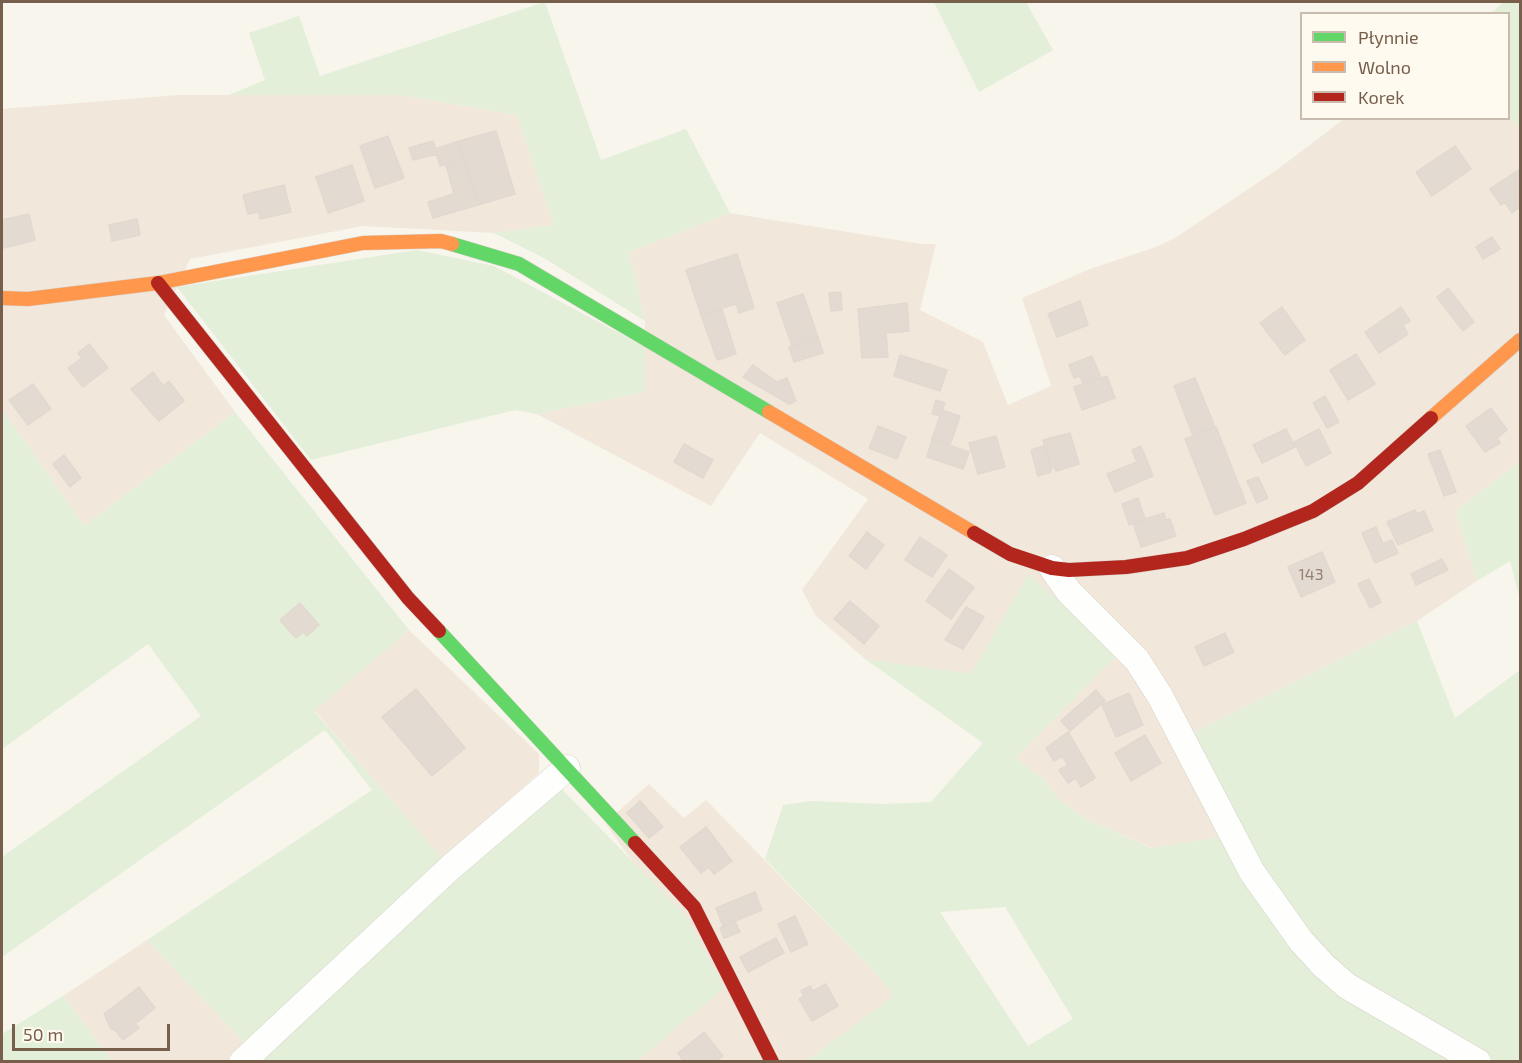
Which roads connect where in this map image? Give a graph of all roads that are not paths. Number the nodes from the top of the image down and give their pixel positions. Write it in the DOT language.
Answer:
graph roads {
  1 [pos="158,283"];
  2 [pos="2,298"];
  3 [pos="1521,340"];
  4 [pos="1052,568"];
  5 [pos="567,768"];
  6 [pos="242,1062"];
  7 [pos="772,1062"];
  8 [pos="1478,1062"];
  1 -- 2 [label="street"];
  1 -- 4 [label="street"];
  1 -- 5 [label="street"];
  3 -- 4 [label="street"];
  4 -- 8 [label="street"];
  5 -- 6 [label="street"];
  5 -- 7 [label="street"];
}
